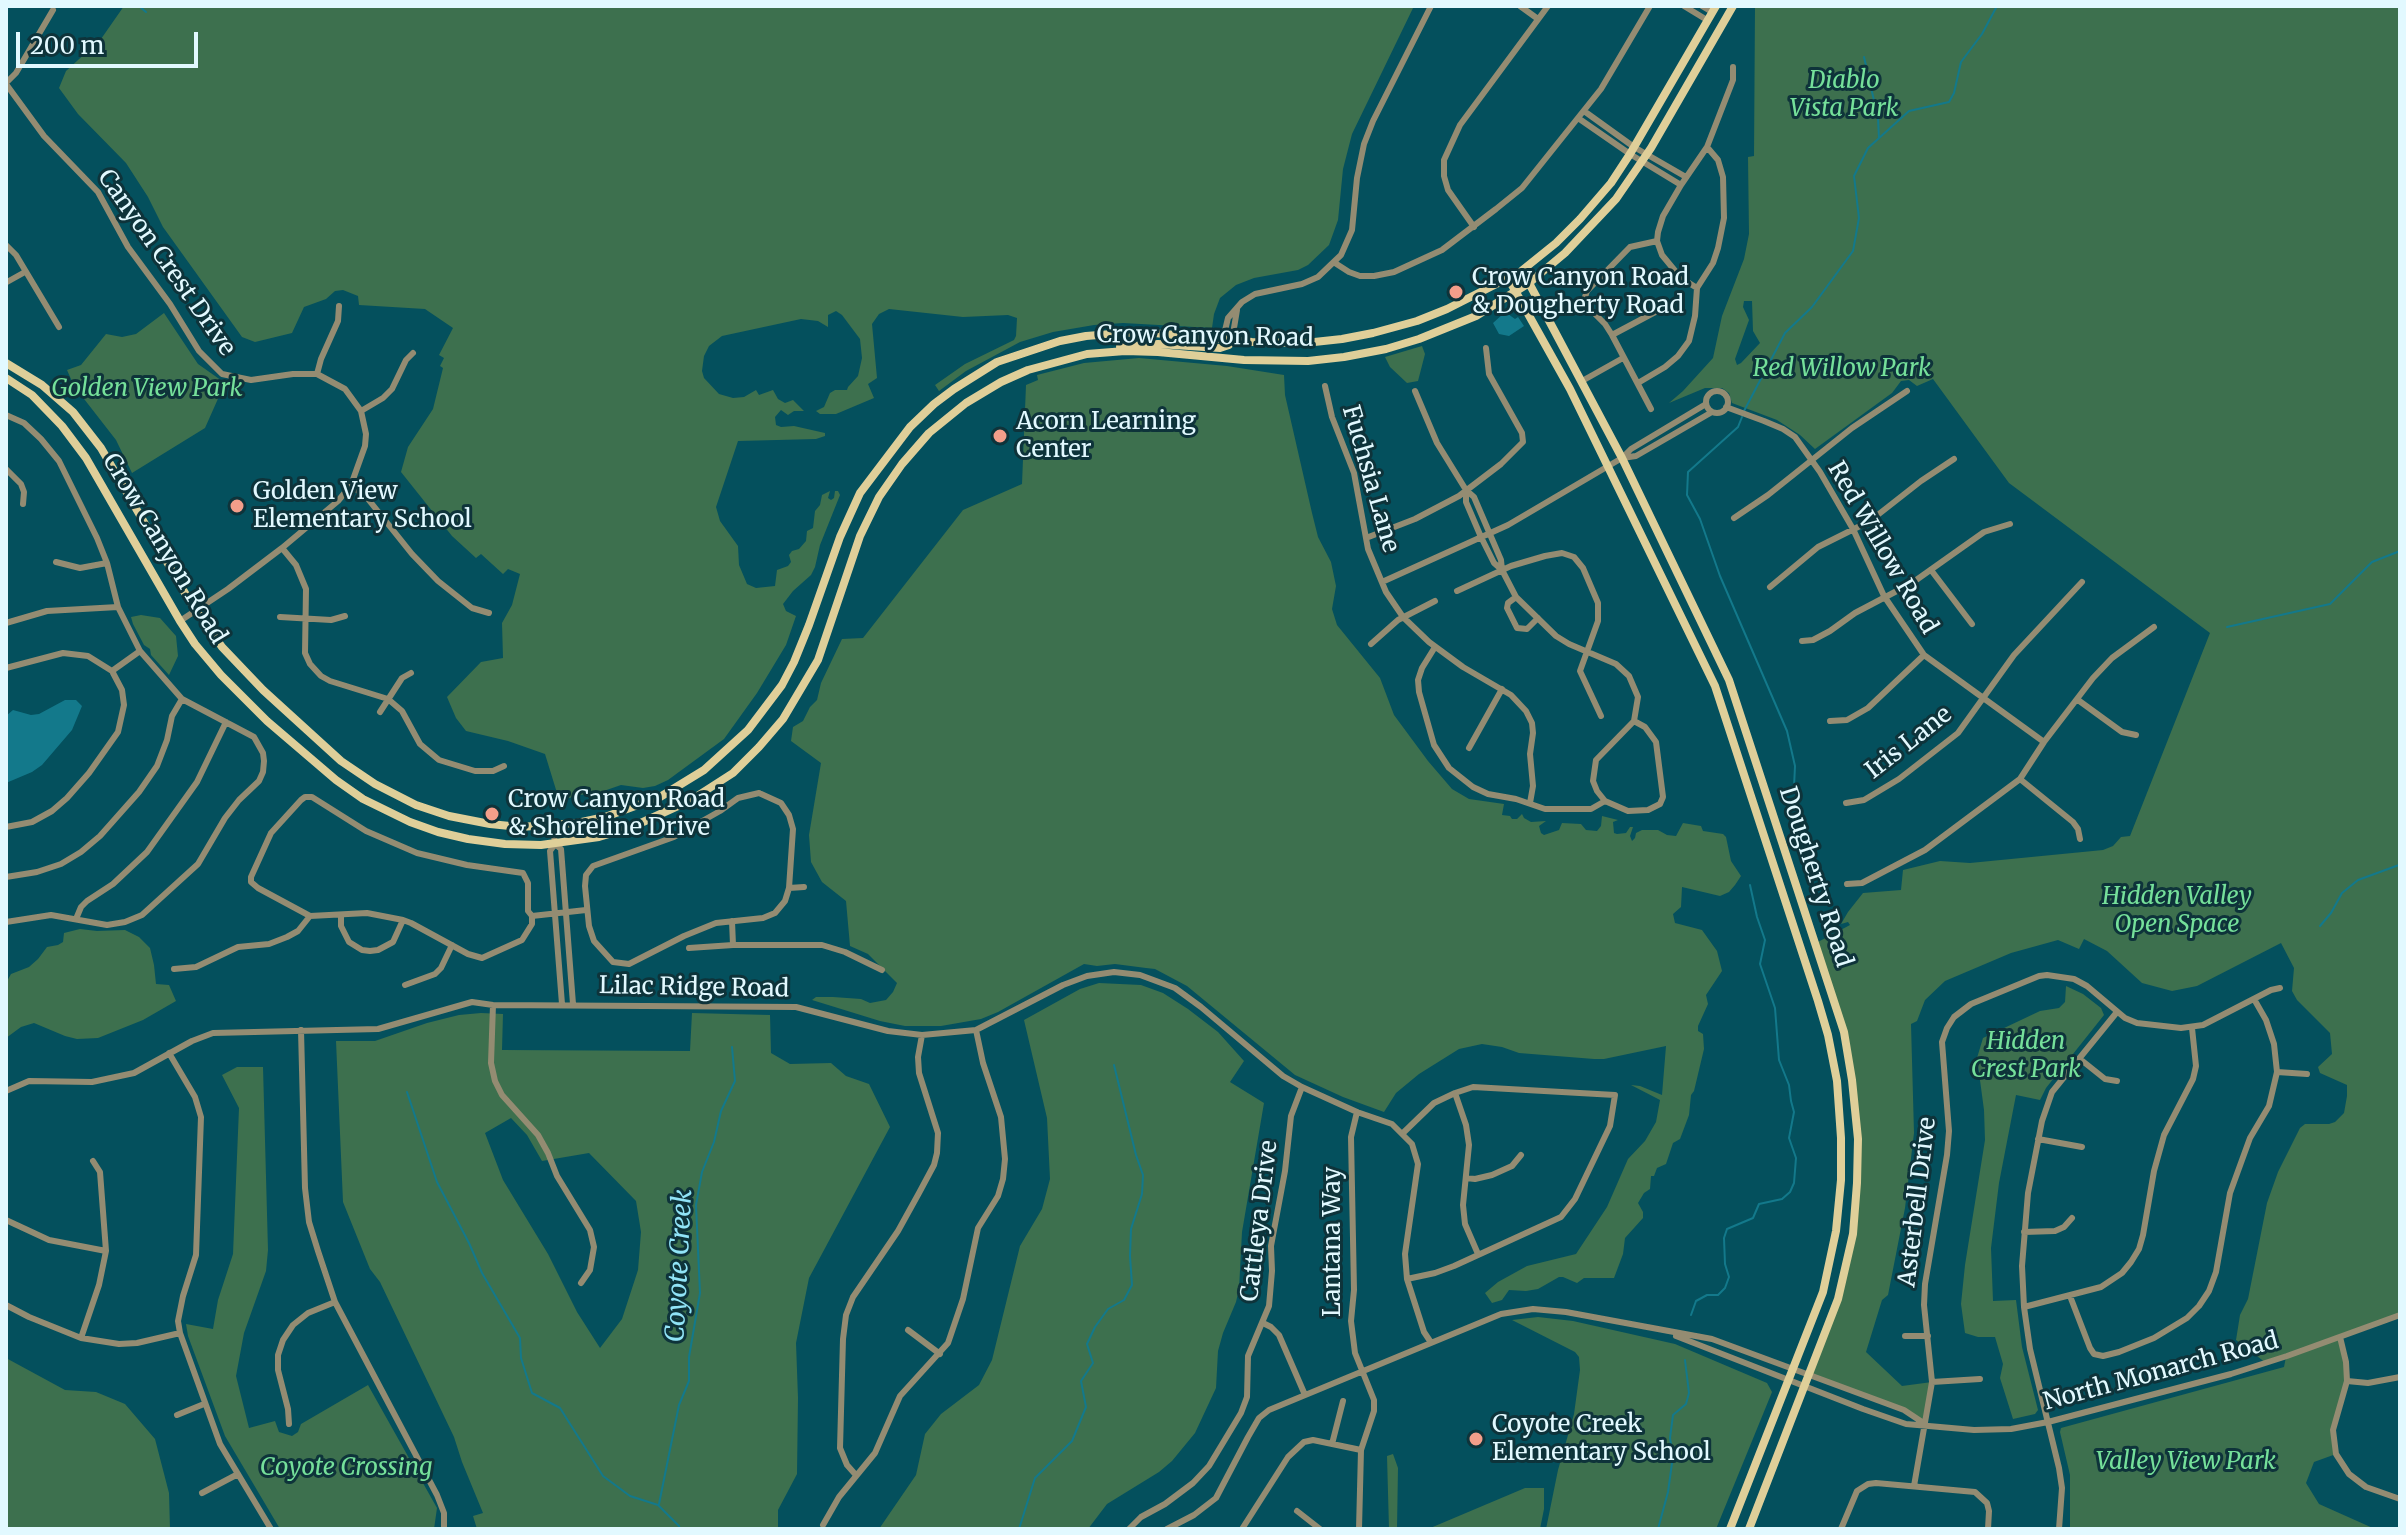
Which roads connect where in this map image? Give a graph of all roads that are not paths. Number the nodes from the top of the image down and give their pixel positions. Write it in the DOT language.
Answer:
graph roads {
  1 [pos="1431,6"];
  2 [pos="1520,6"];
  3 [pos="1548,6"];
  4 [pos="1650,6"];
  5 [pos="1684,6"];
  6 [pos="1702,6"];
  7 [pos="1733,6"];
  8 [pos="53,10"];
  9 [pos="1712,13"];
  10 [pos="1538,19"];
  11 [pos="1733,67"];
  12 [pos="6,83"];
  13 [pos="1584,111"];
  14 [pos="1578,118"];
  15 [pos="1707,147"];
  16 [pos="1632,150"];
  17 [pos="1644,158"];
  18 [pos="1686,177"];
  19 [pos="1681,185"];
  20 [pos="1474,227"];
  21 [pos="1657,241"];
  22 [pos="6,245"];
  23 [pos="1335,263"];
  24 [pos="25,272"];
  25 [pos="1520,272"];
  26 [pos="1508,278"];
  27 [pos="7,282"];
  28 [pos="1529,283"];
  29 [pos="1697,288"];
  30 [pos="1515,292"];
  31 [pos="339,306"];
  32 [pos="1659,310"];
  33 [pos="59,327"];
  34 [pos="1612,335"];
  35 [pos="1227,340"];
  36 [pos="1486,348"];
  37 [pos="1112,351"];
  38 [pos="413,353"];
  39 [pos="1623,358"];
  40 [pos="6,363"];
  41 [pos="317,374"];
  42 [pos="6,378"];
  43 [pos="1582,381"];
  44 [pos="1638,383"];
  45 [pos="1325,386"];
  46 [pos="1415,391"];
  47 [pos="1907,391"];
  48 [pos="1706,404"];
  49 [pos="1730,408"];
  50 [pos="1651,409"];
  51 [pos="361,411"];
  52 [pos="1712,412"];
  53 [pos="6,415"];
  54 [pos="1622,458"];
  55 [pos="1954,459"];
  56 [pos="1812,461"];
  57 [pos="1607,466"];
  58 [pos="6,469"];
  59 [pos="351,485"];
  60 [pos="1466,490"];
  61 [pos="23,504"];
  62 [pos="1734,518"];
  63 [pos="2010,524"];
  64 [pos="1853,529"];
  65 [pos="1490,533"];
  66 [pos="1481,537"];
  67 [pos="1366,538"];
  68 [pos="282,548"];
  69 [pos="56,562"];
  70 [pos="107,563"];
  71 [pos="1502,570"];
  72 [pos="1931,570"];
  73 [pos="1382,582"];
  74 [pos="2082,582"];
  75 [pos="1770,587"];
  76 [pos="1457,591"];
  77 [pos="1884,596"];
  78 [pos="1516,597"];
  79 [pos="1435,601"];
  80 [pos="118,607"];
  81 [pos="195,610"];
  82 [pos="489,613"];
  83 [pos="345,616"];
  84 [pos="280,617"];
  85 [pos="1403,617"];
  86 [pos="305,618"];
  87 [pos="1538,618"];
  88 [pos="180,621"];
  89 [pos="6,623"];
  90 [pos="1972,624"];
  91 [pos="2154,627"];
  92 [pos="1802,641"];
  93 [pos="1371,644"];
  94 [pos="1435,647"];
  95 [pos="140,651"];
  96 [pos="1586,652"];
  97 [pos="1924,655"];
  98 [pos="6,668"];
  99 [pos="112,671"];
  100 [pos="411,673"];
  101 [pos="1502,689"];
  102 [pos="1984,698"];
  103 [pos="182,699"];
  104 [pos="388,699"];
  105 [pos="2078,700"];
  106 [pos="380,712"];
  107 [pos="1601,716"];
  108 [pos="1634,721"];
  109 [pos="1830,721"];
  110 [pos="226,722"];
  111 [pos="2136,735"];
  112 [pos="2044,742"];
  113 [pos="1469,748"];
  114 [pos="504,766"];
  115 [pos="2020,779"];
  116 [pos="1605,801"];
  117 [pos="1530,803"];
  118 [pos="1846,803"];
  119 [pos="553,826"];
  120 [pos="6,827"];
  121 [pos="2080,839"];
  122 [pos="555,844"];
  123 [pos="6,877"];
  124 [pos="1847,884"];
  125 [pos="804,887"];
  126 [pos="789,888"];
  127 [pos="586,910"];
  128 [pos="556,912"];
  129 [pos="566,912"];
  130 [pos="341,915"];
  131 [pos="310,916"];
  132 [pos="532,916"];
  133 [pos="76,919"];
  134 [pos="403,920"];
  135 [pos="732,921"];
  136 [pos="6,922"];
  137 [pos="452,945"];
  138 [pos="733,945"];
  139 [pos="689,948"];
  140 [pos="174,969"];
  141 [pos="882,970"];
  142 [pos="405,985"];
  143 [pos="2280,988"];
  144 [pos="2254,999"];
  145 [pos="562,1004"];
  146 [pos="573,1004"];
  147 [pos="493,1005"];
  148 [pos="2117,1012"];
  149 [pos="2192,1028"];
  150 [pos="301,1030"];
  151 [pos="976,1030"];
  152 [pos="922,1035"];
  153 [pos="169,1053"];
  154 [pos="2080,1059"];
  155 [pos="2277,1072"];
  156 [pos="2307,1074"];
  157 [pos="2117,1081"];
  158 [pos="1302,1087"];
  159 [pos="6,1091"];
  160 [pos="1455,1093"];
  161 [pos="1357,1112"];
  162 [pos="1403,1133"];
  163 [pos="2038,1139"];
  164 [pos="2082,1147"];
  165 [pos="1521,1155"];
  166 [pos="93,1161"];
  167 [pos="1466,1178"];
  168 [pos="2072,1218"];
  169 [pos="6,1220"];
  170 [pos="2024,1232"];
  171 [pos="106,1251"];
  172 [pos="1478,1254"];
  173 [pos="1272,1271"];
  174 [pos="1285,1271"];
  175 [pos="1407,1279"];
  176 [pos="581,1283"];
  177 [pos="2070,1296"];
  178 [pos="335,1302"];
  179 [pos="6,1305"];
  180 [pos="2024,1307"];
  181 [pos="2400,1315"];
  182 [pos="1263,1323"];
  183 [pos="908,1330"];
  184 [pos="1657,1330"];
  185 [pos="180,1333"];
  186 [pos="1905,1336"];
  187 [pos="1928,1336"];
  188 [pos="2340,1337"];
  189 [pos="81,1338"];
  190 [pos="1430,1341"];
  191 [pos="940,1354"];
  192 [pos="1794,1369"];
  193 [pos="1361,1371"];
  194 [pos="1808,1375"];
  195 [pos="2400,1377"];
  196 [pos="1980,1379"];
  197 [pos="1789,1381"];
  198 [pos="2347,1381"];
  199 [pos="1932,1382"];
  200 [pos="1804,1386"];
  201 [pos="1305,1395"];
  202 [pos="1343,1401"];
  203 [pos="204,1404"];
  204 [pos="177,1415"];
  205 [pos="2048,1422"];
  206 [pos="289,1424"];
  207 [pos="1925,1424"];
  208 [pos="1332,1444"];
  209 [pos="1361,1450"];
  210 [pos="238,1474"];
  211 [pos="855,1474"];
  212 [pos="1914,1486"];
  213 [pos="2400,1488"];
  214 [pos="202,1493"];
  215 [pos="2398,1498"];
  216 [pos="1297,1511"];
  217 [pos="823,1525"];
  218 [pos="271,1529"];
  219 [pos="444,1529"];
  220 [pos="1129,1529"];
  221 [pos="1167,1529"];
  222 [pos="1242,1529"];
  223 [pos="1320,1529"];
  224 [pos="1359,1529"];
  225 [pos="1730,1529"];
  226 [pos="1749,1529"];
  227 [pos="1841,1529"];
  228 [pos="1988,1529"];
  229 [pos="2059,1529"];
  1 -- 23 [label="street"];
  2 -- 10 [label="street"];
  3 -- 10 [label="street"];
  4 -- 13 [label="street"];
  5 -- 9 [label="street"];
  6 -- 9 [label="street"];
  7 -- 17 [label="main road, Crow Canyon Road"];
  8 -- 12 [label="street"];
  9 -- 16 [label="main road, Crow Canyon Road"];
  10 -- 20 [label="street"];
  11 -- 15 [label="street"];
  12 -- 41 [label="street, Canyon Crest Drive"];
  13 -- 14 [label="street"];
  13 -- 16 [label="street"];
  14 -- 16 [label="street"];
  14 -- 20 [label="street"];
  15 -- 18 [label="street"];
  15 -- 29 [label="street"];
  16 -- 17 [label="street"];
  16 -- 25 [label="main road, Crow Canyon Road"];
  17 -- 18 [label="street"];
  17 -- 19 [label="street"];
  17 -- 28 [label="main road, Crow Canyon Road"];
  18 -- 19 [label="street"];
  19 -- 21 [label="street"];
  20 -- 23 [label="street"];
  21 -- 29 [label="street"];
  21 -- 34 [label="street"];
  22 -- 24 [label="street"];
  23 -- 35 [label="street"];
  24 -- 27 [label="street"];
  24 -- 33 [label="street"];
  25 -- 26 [label="main road, Crow Canyon Road"];
  25 -- 28 [label="main road, Dougherty Road"];
  26 -- 30 [label="main road, Dougherty Road"];
  26 -- 35 [label="main road, Crow Canyon Road"];
  28 -- 30 [label="main road, Crow Canyon Road"];
  28 -- 43 [label="main road, Dougherty Road"];
  29 -- 44 [label="street"];
  30 -- 37 [label="main road, Crow Canyon Road"];
  30 -- 57 [label="main road, Dougherty Road"];
  31 -- 41 [label="street"];
  32 -- 34 [label="street"];
  34 -- 39 [label="street"];
  35 -- 37 [label="main road"];
  35 -- 119 [label="main road, Crow Canyon Road"];
  36 -- 60 [label="street"];
  37 -- 122 [label="main road, Crow Canyon Road"];
  38 -- 51 [label="street"];
  39 -- 43 [label="street"];
  39 -- 44 [label="street"];
  40 -- 81 [label="main road, Crow Canyon Road"];
  41 -- 51 [label="street"];
  42 -- 88 [label="main road, Crow Canyon Road"];
  43 -- 54 [label="main road, Dougherty Road"];
  44 -- 50 [label="street"];
  45 -- 67 [label="street, Fuchsia Lane"];
  46 -- 60 [label="street"];
  47 -- 56 [label="street"];
  48 -- 49 [label="street"];
  48 -- 52 [label="street"];
  48 -- 54 [label="street"];
  49 -- 52 [label="street"];
  49 -- 56 [label="street, Red Willow Road"];
  51 -- 59 [label="street"];
  52 -- 54 [label="street"];
  53 -- 70 [label="street"];
  54 -- 57 [label="street"];
  54 -- 194 [label="main road, Dougherty Road"];
  55 -- 64 [label="street"];
  56 -- 62 [label="street"];
  56 -- 64 [label="street, Red Willow Road"];
  57 -- 65 [label="street"];
  57 -- 192 [label="main road, Dougherty Road"];
  58 -- 61 [label="street"];
  59 -- 68 [label="street"];
  59 -- 82 [label="street"];
  60 -- 65 [label="street"];
  60 -- 66 [label="street"];
  60 -- 67 [label="street"];
  63 -- 72 [label="street"];
  64 -- 75 [label="street"];
  64 -- 77 [label="street, Red Willow Road"];
  65 -- 66 [label="street"];
  65 -- 71 [label="street"];
  66 -- 71 [label="street"];
  66 -- 73 [label="street"];
  67 -- 73 [label="street, Fuchsia Lane"];
  68 -- 81 [label="street"];
  68 -- 86 [label="street"];
  69 -- 70 [label="street"];
  70 -- 80 [label="street"];
  71 -- 76 [label="street"];
  71 -- 78 [label="street"];
  71 -- 96 [label="street"];
  72 -- 77 [label="street"];
  72 -- 90 [label="street"];
  73 -- 85 [label="street, Fuchsia Lane"];
  74 -- 102 [label="street, Iris Lane"];
  77 -- 92 [label="street"];
  77 -- 97 [label="street, Red Willow Road"];
  78 -- 87 [label="street"];
  78 -- 87 [label="street"];
  79 -- 85 [label="street"];
  80 -- 89 [label="street"];
  80 -- 95 [label="street"];
  81 -- 88 [label="street"];
  81 -- 119 [label="main road, Crow Canyon Road"];
  83 -- 86 [label="street"];
  84 -- 86 [label="street"];
  85 -- 93 [label="street"];
  85 -- 94 [label="street, Fuchsia Lane"];
  86 -- 104 [label="street"];
  87 -- 96 [label="street"];
  88 -- 122 [label="main road, Crow Canyon Road"];
  91 -- 105 [label="street"];
  94 -- 101 [label="street, Fuchsia Lane"];
  94 -- 117 [label="street"];
  95 -- 99 [label="street"];
  95 -- 103 [label="street"];
  96 -- 107 [label="street"];
  96 -- 108 [label="street"];
  97 -- 102 [label="street, Red Willow Road"];
  97 -- 109 [label="street"];
  98 -- 99 [label="street"];
  99 -- 120 [label="street"];
  100 -- 104 [label="street"];
  101 -- 113 [label="street"];
  101 -- 117 [label="street, Fuchsia Lane"];
  102 -- 112 [label="street, Red Willow Road"];
  102 -- 118 [label="street, Iris Lane"];
  103 -- 110 [label="street"];
  103 -- 123 [label="street"];
  104 -- 106 [label="street"];
  104 -- 114 [label="street"];
  105 -- 111 [label="street"];
  105 -- 112 [label="street"];
  108 -- 116 [label="street"];
  108 -- 116 [label="street"];
  110 -- 133 [label="street"];
  110 -- 133 [label="street"];
  112 -- 115 [label="street"];
  115 -- 121 [label="street"];
  115 -- 124 [label="street"];
  116 -- 117 [label="street"];
  119 -- 122 [label="street"];
  122 -- 128 [label="street"];
  122 -- 129 [label="street"];
  125 -- 126 [label="street"];
  126 -- 127 [label="street"];
  126 -- 135 [label="street"];
  127 -- 129 [label="street"];
  127 -- 135 [label="street"];
  128 -- 129 [label="street"];
  128 -- 132 [label="street"];
  128 -- 145 [label="street"];
  129 -- 146 [label="street"];
  130 -- 131 [label="street"];
  130 -- 134 [label="street"];
  130 -- 134 [label="street"];
  131 -- 132 [label="street"];
  131 -- 140 [label="street"];
  132 -- 137 [label="street"];
  133 -- 136 [label="street"];
  134 -- 137 [label="street"];
  135 -- 138 [label="street"];
  137 -- 142 [label="street"];
  138 -- 139 [label="street"];
  138 -- 141 [label="street"];
  143 -- 144 [label="street"];
  144 -- 149 [label="street"];
  144 -- 155 [label="street"];
  145 -- 146 [label="street, Lilac Ridge Road"];
  145 -- 147 [label="street, Lilac Ridge Road"];
  146 -- 152 [label="street, Lilac Ridge Road"];
  147 -- 150 [label="street, Lilac Ridge Road"];
  147 -- 176 [label="street"];
  148 -- 149 [label="street, Asterbell Drive"];
  148 -- 154 [label="street"];
  148 -- 187 [label="street, Asterbell Drive"];
  149 -- 177 [label="street"];
  150 -- 153 [label="street, Lilac Ridge Road"];
  150 -- 178 [label="street"];
  151 -- 152 [label="street, Lilac Ridge Road"];
  151 -- 158 [label="street, Lilac Ridge Road"];
  151 -- 191 [label="street"];
  152 -- 211 [label="street"];
  153 -- 159 [label="street, Lilac Ridge Road"];
  153 -- 185 [label="street"];
  154 -- 157 [label="street"];
  154 -- 163 [label="street"];
  155 -- 156 [label="street"];
  155 -- 177 [label="street"];
  158 -- 161 [label="street, Lilac Ridge Road"];
  158 -- 173 [label="street, Cattleya Drive"];
  160 -- 162 [label="street"];
  160 -- 167 [label="street"];
  160 -- 172 [label="street"];
  161 -- 162 [label="street, Lilac Ridge Road"];
  161 -- 193 [label="street, Lantana Way"];
  162 -- 175 [label="street"];
  163 -- 164 [label="street"];
  163 -- 170 [label="street"];
  165 -- 167 [label="street"];
  166 -- 171 [label="street"];
  167 -- 172 [label="street"];
  168 -- 170 [label="street"];
  169 -- 171 [label="street"];
  170 -- 180 [label="street"];
  171 -- 189 [label="street"];
  172 -- 175 [label="street"];
  173 -- 174 [label="street"];
  173 -- 182 [label="street, Cattleya Drive"];
  175 -- 190 [label="street"];
  177 -- 180 [label="street"];
  178 -- 206 [label="street"];
  178 -- 219 [label="street"];
  179 -- 189 [label="street"];
  180 -- 205 [label="street"];
  181 -- 188 [label="street, North Monarch Road"];
  182 -- 201 [label="street, Cattleya Drive"];
  182 -- 220 [label="street"];
  183 -- 191 [label="street"];
  184 -- 190 [label="street"];
  184 -- 192 [label="street, North Monarch Road"];
  184 -- 197 [label="street, North Monarch Road"];
  185 -- 189 [label="street"];
  185 -- 203 [label="street"];
  186 -- 187 [label="street"];
  187 -- 199 [label="street, Asterbell Drive"];
  188 -- 198 [label="street"];
  188 -- 205 [label="street, North Monarch Road"];
  190 -- 193 [label="street"];
  191 -- 211 [label="street"];
  192 -- 194 [label="street, North Monarch Road"];
  192 -- 197 [label="main road, Dougherty Road"];
  193 -- 201 [label="street"];
  193 -- 209 [label="street, Lantana Way"];
  194 -- 200 [label="main road, Dougherty Road"];
  194 -- 207 [label="street, North Monarch Road"];
  195 -- 198 [label="street"];
  196 -- 199 [label="street"];
  197 -- 200 [label="street, North Monarch Road"];
  197 -- 225 [label="main road, Dougherty Road"];
  198 -- 215 [label="street"];
  199 -- 207 [label="street, Asterbell Drive"];
  200 -- 207 [label="street, North Monarch Road"];
  200 -- 226 [label="main road, Dougherty Road"];
  201 -- 221 [label="street"];
  202 -- 208 [label="street"];
  203 -- 204 [label="street"];
  203 -- 210 [label="street"];
  205 -- 207 [label="street, North Monarch Road"];
  205 -- 229 [label="street"];
  207 -- 212 [label="street, Asterbell Drive"];
  208 -- 209 [label="street"];
  208 -- 222 [label="street"];
  209 -- 224 [label="street, Lantana Way"];
  210 -- 214 [label="street"];
  210 -- 218 [label="street"];
  211 -- 217 [label="street"];
  212 -- 227 [label="street"];
  212 -- 228 [label="street"];
  213 -- 215 [label="street"];
  216 -- 223 [label="street"];
}
